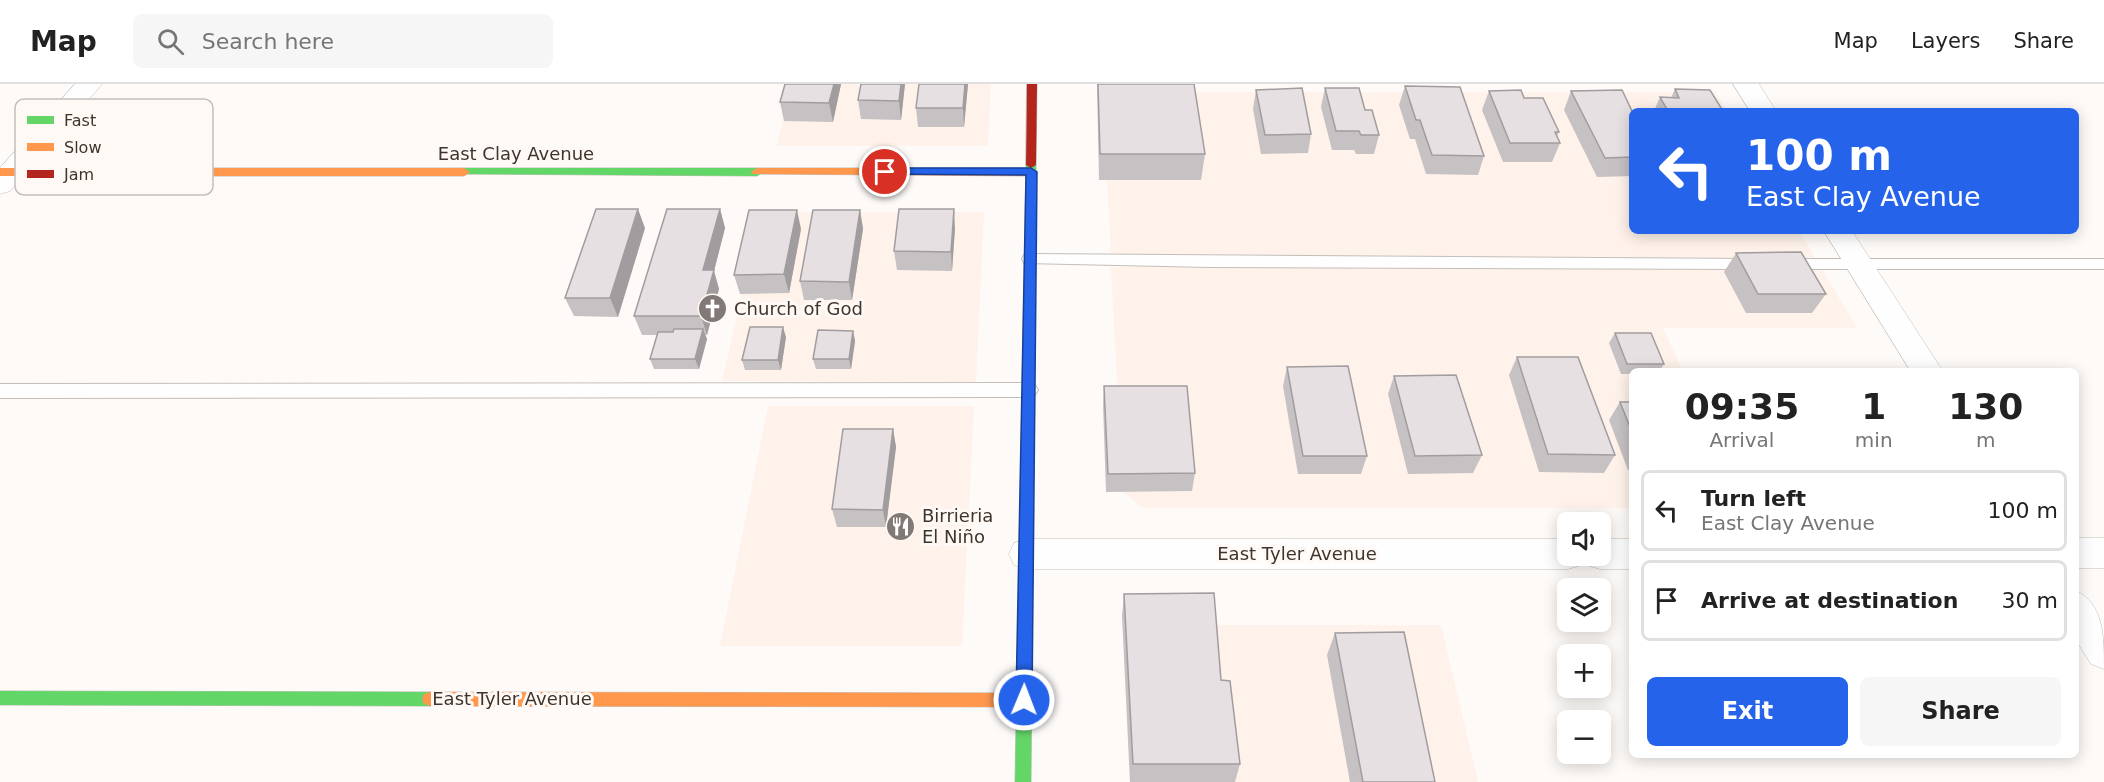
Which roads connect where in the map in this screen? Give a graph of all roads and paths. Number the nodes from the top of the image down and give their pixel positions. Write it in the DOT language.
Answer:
graph roads {
  1 [pos="89,84"];
  2 [pos="1032,84"];
  3 [pos="1746,84"];
  4 [pos="75,99"];
  5 [pos="1761,108"];
  6 [pos="15,164"];
  7 [pos="1031,172"];
  8 [pos="213,175"];
  9 [pos="4,176"];
  10 [pos="1840,234"];
  11 [pos="1030,259"];
  12 [pos="2104,264"];
  13 [pos="1859,265"];
  14 [pos="1925,368"];
  15 [pos="1029,390"];
  16 [pos="0,391"];
  17 [pos="2079,553"];
  18 [pos="2104,553"];
  19 [pos="1026,554"];
  20 [pos="1557,554"];
  21 [pos="1611,554"];
  22 [pos="1629,554"];
  23 [pos="2079,612"];
  24 [pos="2104,652"];
  25 [pos="0,698"];
  26 [pos="1024,700"];
  27 [pos="1023,782"];
  1 -- 4 [label="street"];
  2 -- 7 [label="street"];
  3 -- 5 [label="street"];
  6 -- 9 [label="street"];
  7 -- 8 [label="street, East Clay Avenue"];
  7 -- 11 [label="street"];
  10 -- 13 [label="street"];
  11 -- 13 [label="lane"];
  11 -- 15 [label="street"];
  12 -- 13 [label="lane"];
  13 -- 14 [label="street"];
  15 -- 16 [label="lane"];
  15 -- 19 [label="street"];
  17 -- 18 [label="street"];
  19 -- 20 [label="street, East Tyler Avenue"];
  19 -- 26 [label="street"];
  21 -- 22 [label="street"];
  23 -- 24 [label="street"];
  25 -- 26 [label="street, East Tyler Avenue"];
  26 -- 27 [label="street"];
}
